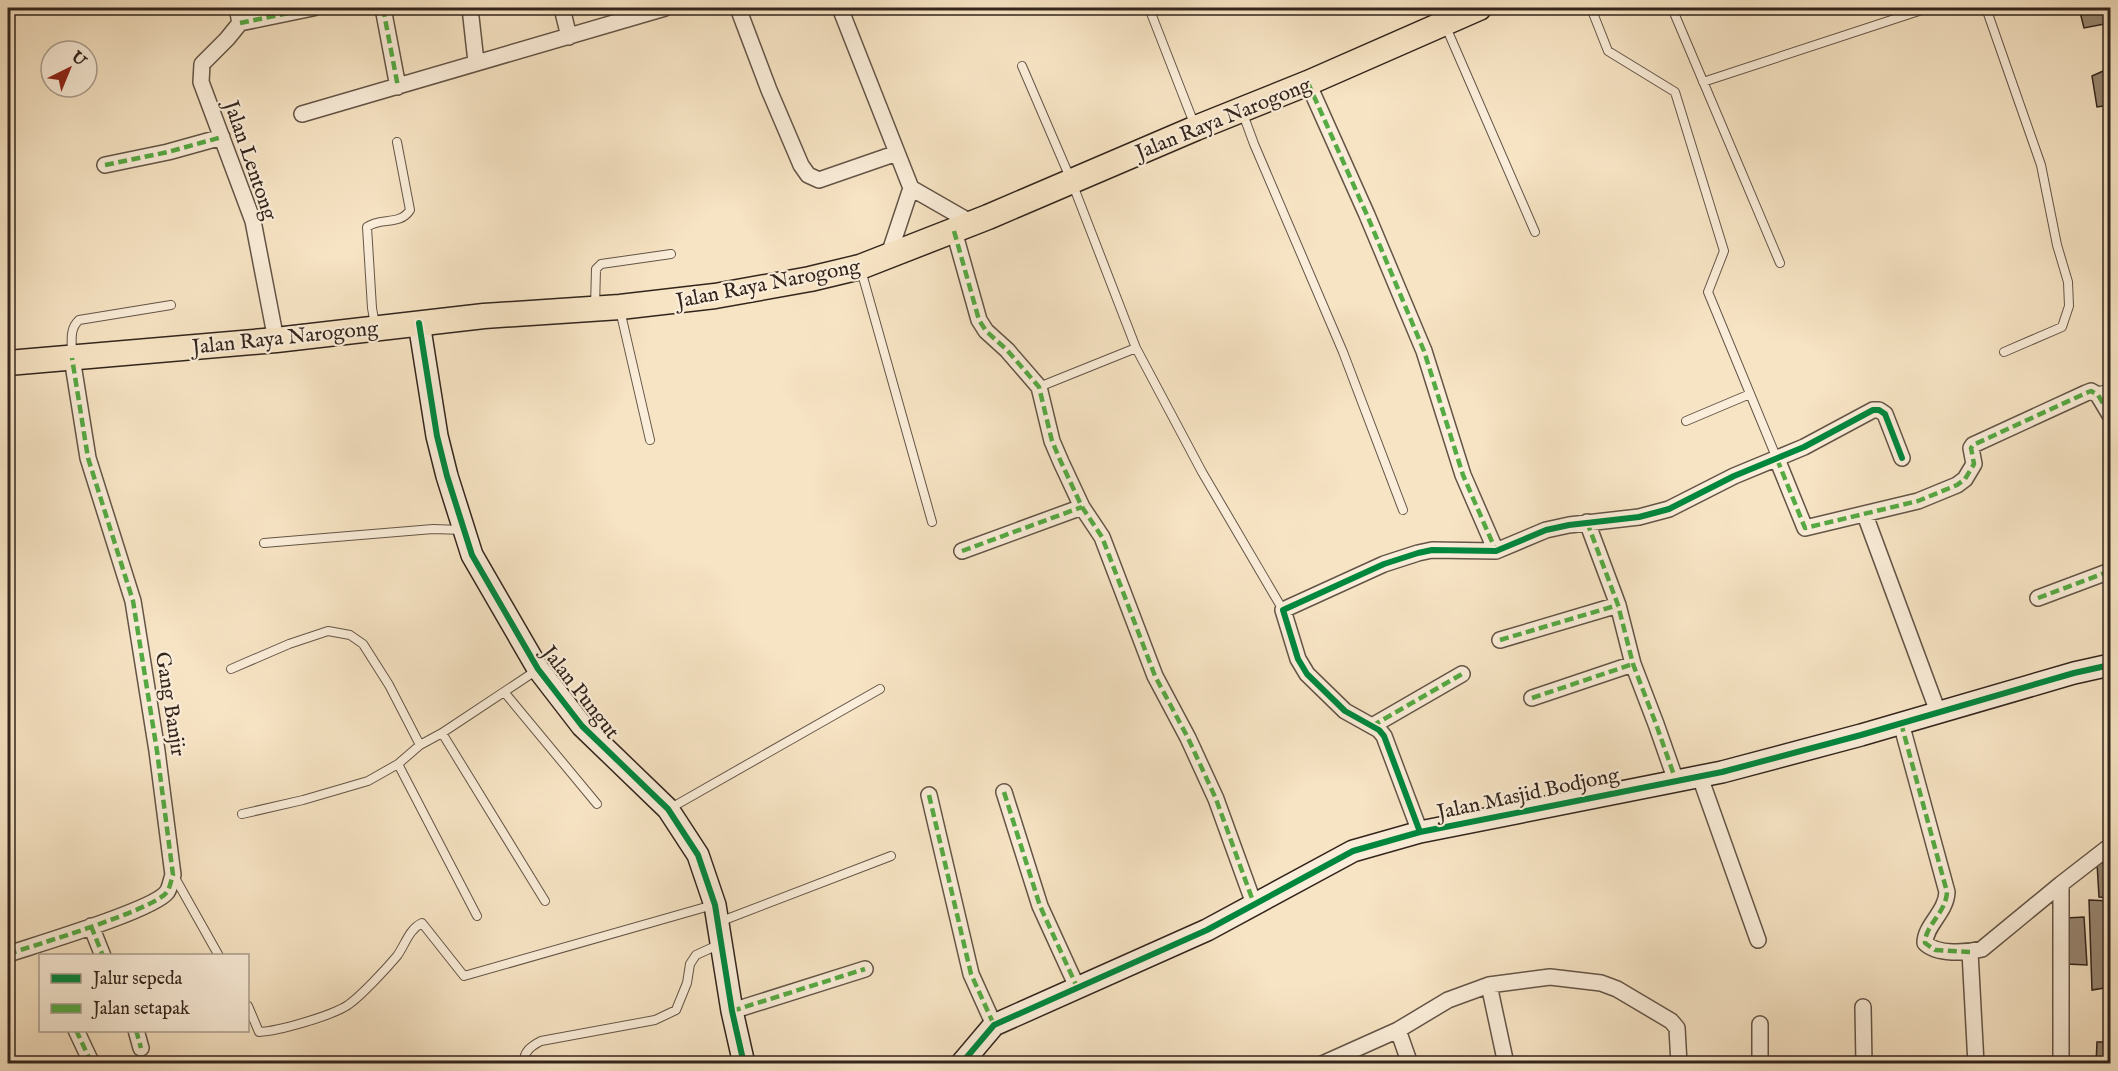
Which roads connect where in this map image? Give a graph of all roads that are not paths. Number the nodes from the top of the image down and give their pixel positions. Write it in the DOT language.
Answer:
graph roads {
  1 [pos="237,8"];
  2 [pos="309,8"];
  3 [pos="383,8"];
  4 [pos="470,8"];
  5 [pos="562,8"];
  6 [pos="665,8"];
  7 [pos="738,8"];
  8 [pos="1149,8"];
  9 [pos="1591,8"];
  10 [pos="1672,8"];
  11 [pos="1928,8"];
  12 [pos="1986,8"];
  13 [pos="846,9"];
  14 [pos="1459,13"];
  15 [pos="240,23"];
  16 [pos="569,37"];
  17 [pos="476,62"];
  18 [pos="1022,66"];
  19 [pos="1703,82"];
  20 [pos="1308,83"];
  21 [pos="398,87"];
  22 [pos="1241,110"];
  23 [pos="302,114"];
  24 [pos="1196,128"];
  25 [pos="222,137"];
  26 [pos="398,142"];
  27 [pos="897,153"];
  28 [pos="105,165"];
  29 [pos="1071,180"];
  30 [pos="911,188"];
  31 [pos="963,227"];
  32 [pos="1535,232"];
  33 [pos="671,254"];
  34 [pos="888,257"];
  35 [pos="1780,262"];
  36 [pos="861,267"];
  37 [pos="171,306"];
  38 [pos="620,307"];
  39 [pos="595,309"];
  40 [pos="419,323"];
  41 [pos="376,329"];
  42 [pos="276,340"];
  43 [pos="1136,348"];
  44 [pos="2004,352"];
  45 [pos="72,358"];
  46 [pos="8,363"];
  47 [pos="1039,387"];
  48 [pos="2110,388"];
  49 [pos="2093,393"];
  50 [pos="1750,394"];
  51 [pos="2110,415"];
  52 [pos="1686,421"];
  53 [pos="650,440"];
  54 [pos="1902,458"];
  55 [pos="1777,459"];
  56 [pos="1082,507"];
  57 [pos="1403,510"];
  58 [pos="1864,515"];
  59 [pos="932,522"];
  60 [pos="1587,522"];
  61 [pos="465,530"];
  62 [pos="264,543"];
  63 [pos="962,551"];
  64 [pos="1496,551"];
  65 [pos="2110,571"];
  66 [pos="2038,598"];
  67 [pos="1618,605"];
  68 [pos="1282,610"];
  69 [pos="1500,640"];
  70 [pos="1632,664"];
  71 [pos="2110,665"];
  72 [pos="231,669"];
  73 [pos="538,669"];
  74 [pos="1462,674"];
  75 [pos="880,689"];
  76 [pos="505,693"];
  77 [pos="1532,698"];
  78 [pos="1938,711"];
  79 [pos="1901,723"];
  80 [pos="1372,726"];
  81 [pos="442,733"];
  82 [pos="420,745"];
  83 [pos="398,764"];
  84 [pos="1700,777"];
  85 [pos="1676,781"];
  86 [pos="1004,792"];
  87 [pos="929,795"];
  88 [pos="597,804"];
  89 [pos="668,809"];
  90 [pos="242,814"];
  91 [pos="1420,832"];
  92 [pos="2110,846"];
  93 [pos="891,856"];
  94 [pos="173,875"];
  95 [pos="2061,884"];
  96 [pos="545,901"];
  97 [pos="1254,904"];
  98 [pos="477,916"];
  99 [pos="718,923"];
  100 [pos="91,926"];
  101 [pos="1758,940"];
  102 [pos="39,950"];
  103 [pos="1970,952"];
  104 [pos="8,954"];
  105 [pos="102,954"];
  106 [pos="218,954"];
  107 [pos="864,969"];
  108 [pos="1489,985"];
  109 [pos="1077,987"];
  110 [pos="1863,1007"];
  111 [pos="249,1008"];
  112 [pos="732,1011"];
  113 [pos="1760,1024"];
  114 [pos="994,1025"];
  115 [pos="1398,1030"];
  116 [pos="77,1032"];
  117 [pos="137,1032"];
  118 [pos="141,1048"];
  119 [pos="92,1064"];
  120 [pos="524,1064"];
  121 [pos="744,1064"];
  122 [pos="961,1064"];
  123 [pos="1322,1064"];
  124 [pos="1410,1064"];
  125 [pos="1506,1064"];
  126 [pos="1679,1064"];
  127 [pos="1760,1064"];
  128 [pos="1864,1064"];
  129 [pos="1976,1064"];
  130 [pos="2061,1064"];
  1 -- 15 [label="street"];
  2 -- 15 [label="street"];
  3 -- 21 [label="street"];
  4 -- 17 [label="street"];
  5 -- 16 [label="street"];
  6 -- 16 [label="street"];
  7 -- 27 [label="street"];
  8 -- 24 [label="lane"];
  9 -- 50 [label="lane"];
  10 -- 19 [label="lane"];
  11 -- 19 [label="lane"];
  12 -- 44 [label="lane"];
  13 -- 27 [label="street"];
  14 -- 20 [label="main road, Jalan Raya Narogong"];
  14 -- 32 [label="lane"];
  15 -- 25 [label="street, Jalan Lentong"];
  16 -- 17 [label="street"];
  17 -- 21 [label="street"];
  18 -- 29 [label="lane"];
  19 -- 35 [label="lane"];
  20 -- 22 [label="main road, Jalan Raya Narogong"];
  20 -- 64 [label="street"];
  21 -- 23 [label="street"];
  22 -- 24 [label="main road, Jalan Raya Narogong"];
  22 -- 57 [label="lane"];
  24 -- 29 [label="main road, Jalan Raya Narogong"];
  25 -- 28 [label="street"];
  25 -- 42 [label="street, Jalan Lentong"];
  26 -- 41 [label="lane"];
  27 -- 30 [label="street"];
  29 -- 31 [label="main road, Jalan Raya Narogong"];
  29 -- 43 [label="lane"];
  30 -- 31 [label="street"];
  30 -- 34 [label="street"];
  31 -- 34 [label="main road, Jalan Raya Narogong"];
  31 -- 47 [label="street"];
  33 -- 39 [label="lane"];
  34 -- 36 [label="main road, Jalan Raya Narogong"];
  36 -- 38 [label="main road, Jalan Raya Narogong"];
  36 -- 59 [label="lane"];
  37 -- 45 [label="lane"];
  38 -- 39 [label="main road, Jalan Raya Narogong"];
  38 -- 53 [label="lane"];
  39 -- 40 [label="main road, Jalan Raya Narogong"];
  40 -- 41 [label="main road, Jalan Raya Narogong"];
  40 -- 61 [label="street, Jalan Pungut"];
  41 -- 42 [label="main road, Jalan Raya Narogong"];
  42 -- 45 [label="main road, Jalan Raya Narogong"];
  43 -- 47 [label="lane"];
  43 -- 68 [label="lane"];
  45 -- 46 [label="main road, Jalan Raya Narogong"];
  45 -- 94 [label="street, Gang Banjir"];
  47 -- 56 [label="street"];
  48 -- 49 [label="lane"];
  49 -- 51 [label="street"];
  49 -- 58 [label="street"];
  50 -- 52 [label="lane"];
  50 -- 55 [label="lane"];
  54 -- 55 [label="street"];
  55 -- 58 [label="street"];
  55 -- 60 [label="street"];
  56 -- 63 [label="street"];
  56 -- 97 [label="street"];
  58 -- 78 [label="street"];
  60 -- 64 [label="street"];
  60 -- 67 [label="street"];
  61 -- 62 [label="lane"];
  61 -- 73 [label="street, Jalan Pungut"];
  64 -- 68 [label="street"];
  65 -- 66 [label="street"];
  67 -- 69 [label="street"];
  67 -- 70 [label="street"];
  68 -- 80 [label="street"];
  70 -- 77 [label="street"];
  70 -- 85 [label="street"];
  71 -- 78 [label="street, Jalan Masjid Bodjong"];
  72 -- 82 [label="lane"];
  73 -- 76 [label="lane"];
  73 -- 89 [label="street, Jalan Pungut"];
  74 -- 80 [label="street"];
  75 -- 89 [label="lane"];
  76 -- 81 [label="lane"];
  76 -- 88 [label="lane"];
  78 -- 79 [label="street, Jalan Masjid Bodjong"];
  79 -- 84 [label="street, Jalan Masjid Bodjong"];
  79 -- 103 [label="street"];
  80 -- 91 [label="street"];
  81 -- 82 [label="lane"];
  81 -- 96 [label="lane"];
  82 -- 83 [label="lane"];
  83 -- 90 [label="lane"];
  83 -- 98 [label="lane"];
  84 -- 85 [label="street, Jalan Masjid Bodjong"];
  84 -- 101 [label="street"];
  85 -- 91 [label="street, Jalan Masjid Bodjong"];
  86 -- 109 [label="street"];
  87 -- 114 [label="street"];
  89 -- 99 [label="street, Jalan Pungut"];
  91 -- 97 [label="street, Jalan Masjid Bodjong"];
  92 -- 95 [label="street"];
  93 -- 99 [label="lane"];
  94 -- 100 [label="street"];
  94 -- 106 [label="lane"];
  95 -- 103 [label="street"];
  95 -- 130 [label="street"];
  97 -- 109 [label="street, Jalan Masjid Bodjong"];
  99 -- 111 [label="lane"];
  99 -- 112 [label="street, Jalan Pungut"];
  99 -- 120 [label="lane"];
  100 -- 102 [label="street"];
  100 -- 105 [label="street"];
  102 -- 104 [label="street"];
  103 -- 129 [label="street"];
  107 -- 112 [label="street"];
  108 -- 115 [label="street"];
  108 -- 125 [label="street"];
  108 -- 126 [label="street"];
  109 -- 114 [label="street, Jalan Masjid Bodjong"];
  110 -- 128 [label="street"];
  112 -- 121 [label="street, Jalan Pungut"];
  113 -- 127 [label="street"];
  114 -- 122 [label="street, Jalan Masjid Bodjong"];
  115 -- 123 [label="street"];
  115 -- 124 [label="street"];
  116 -- 119 [label="street"];
  117 -- 118 [label="street"];
}
